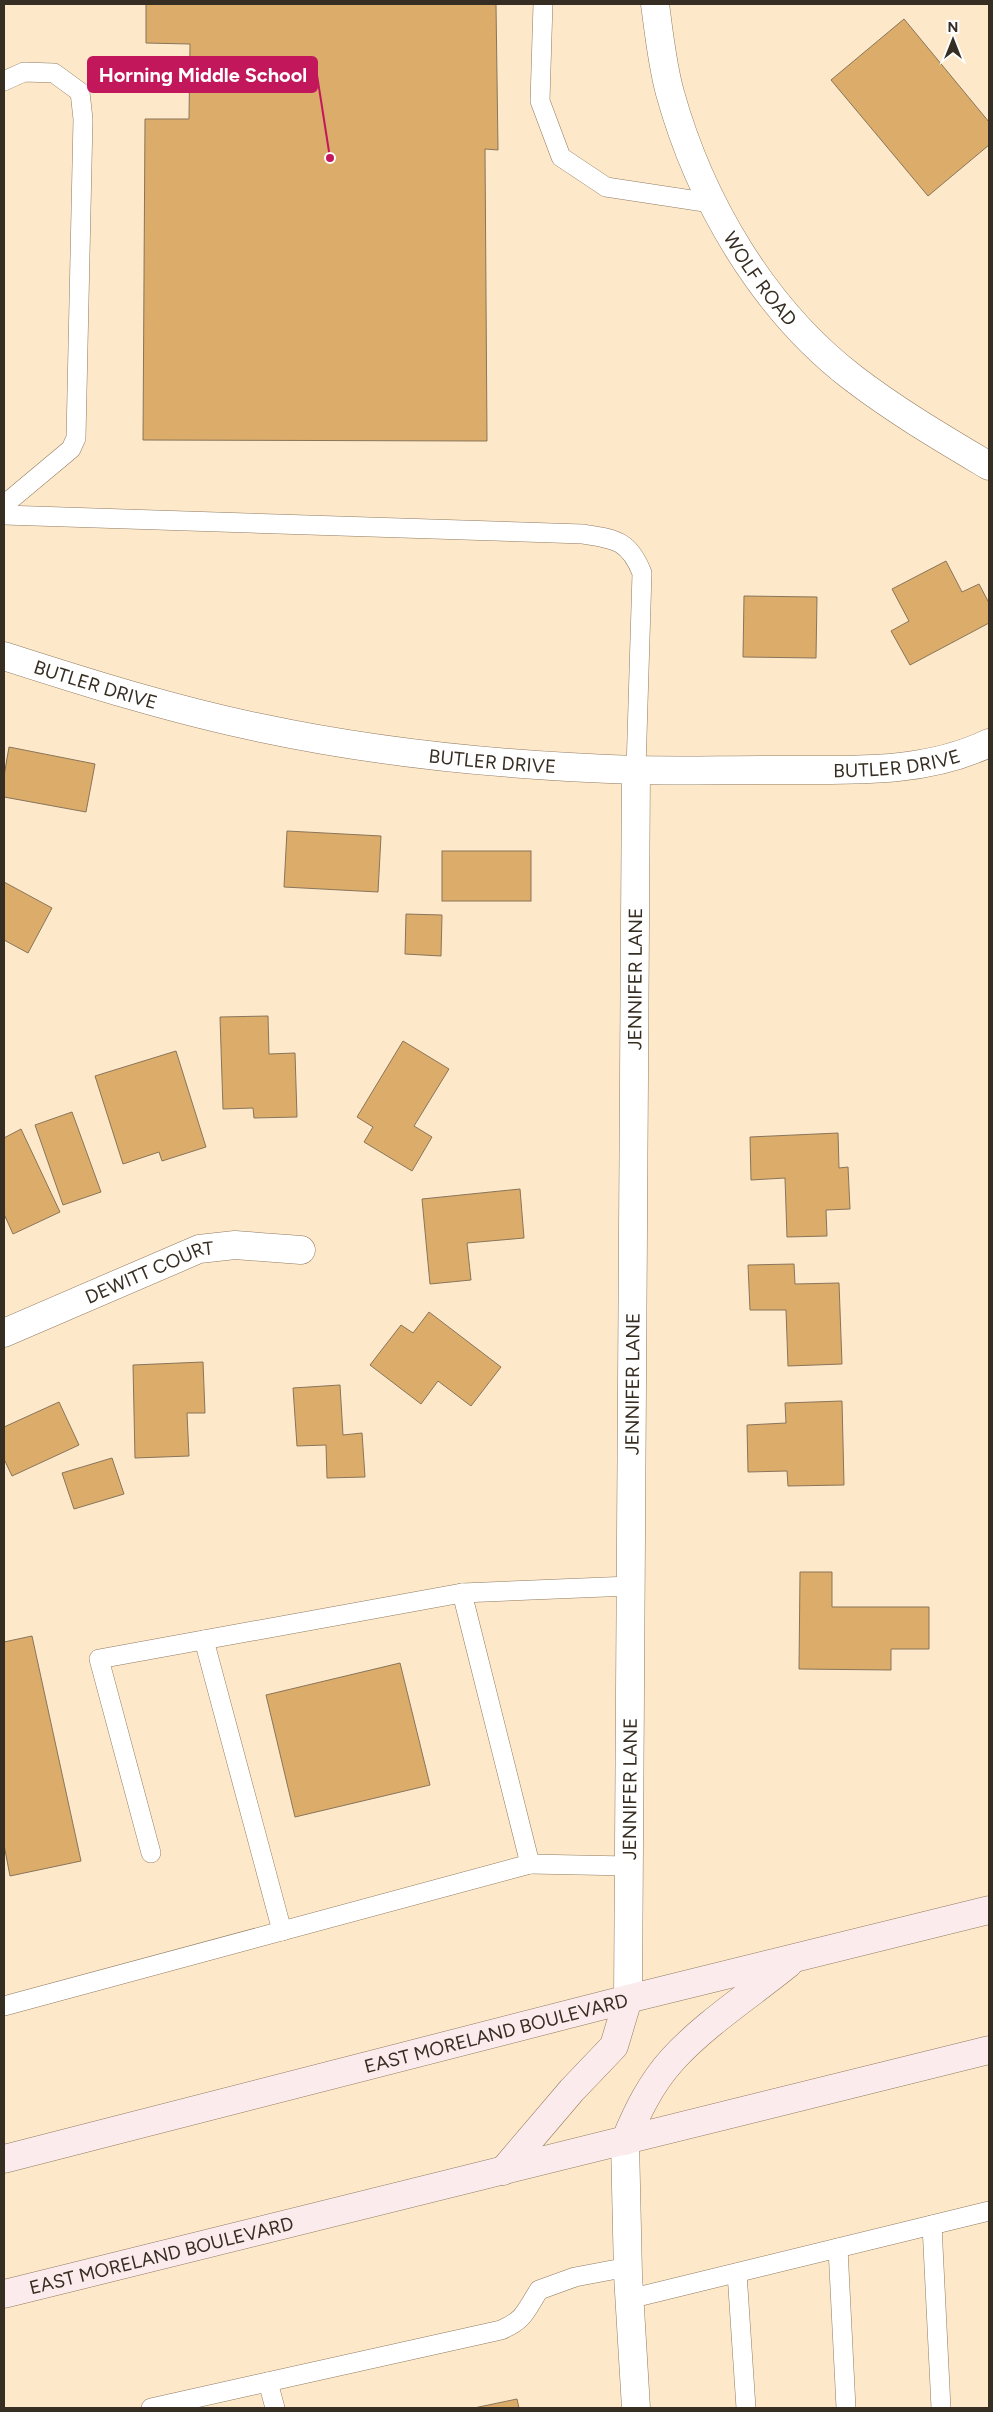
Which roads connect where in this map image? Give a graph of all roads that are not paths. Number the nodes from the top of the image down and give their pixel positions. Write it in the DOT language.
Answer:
graph roads {
  1 [pos="543,4"];
  2 [pos="656,4"];
  3 [pos="4,81"];
  4 [pos="711,203"];
  5 [pos="989,466"];
  6 [pos="4,505"];
  7 [pos="4,515"];
  8 [pos="4,656"];
  9 [pos="989,743"];
  10 [pos="636,770"];
  11 [pos="301,1250"];
  12 [pos="4,1332"];
  13 [pos="630,1586"];
  14 [pos="462,1593"];
  15 [pos="204,1640"];
  16 [pos="151,1853"];
  17 [pos="530,1864"];
  18 [pos="628,1866"];
  19 [pos="989,1910"];
  20 [pos="282,1931"];
  21 [pos="795,1958"];
  22 [pos="628,1999"];
  23 [pos="4,2006"];
  24 [pos="989,2050"];
  25 [pos="625,2141"];
  26 [pos="4,2159"];
  27 [pos="503,2171"];
  28 [pos="989,2211"];
  29 [pos="932,2225"];
  30 [pos="838,2248"];
  31 [pos="628,2267"];
  32 [pos="737,2272"];
  33 [pos="4,2294"];
  34 [pos="629,2299"];
  35 [pos="268,2382"];
  36 [pos="151,2408"];
  37 [pos="275,2408"];
  38 [pos="636,2408"];
  39 [pos="746,2408"];
  40 [pos="846,2408"];
  41 [pos="941,2408"];
  1 -- 4 [label="lane"];
  2 -- 4 [label="street, WOLF ROAD"];
  3 -- 6 [label="lane"];
  4 -- 5 [label="street, WOLF ROAD"];
  7 -- 10 [label="lane"];
  8 -- 10 [label="street, BUTLER DRIVE"];
  9 -- 10 [label="street, BUTLER DRIVE"];
  10 -- 13 [label="street, JENNIFER LANE"];
  11 -- 12 [label="street, DEWITT COURT"];
  13 -- 14 [label="lane"];
  13 -- 18 [label="street, JENNIFER LANE"];
  14 -- 15 [label="lane"];
  14 -- 17 [label="lane"];
  15 -- 16 [label="lane"];
  15 -- 20 [label="lane"];
  17 -- 18 [label="lane"];
  17 -- 20 [label="lane"];
  18 -- 22 [label="street, JENNIFER LANE"];
  19 -- 21 [label="main road, EAST MORELAND BOULEVARD"];
  20 -- 23 [label="lane"];
  21 -- 22 [label="main road, EAST MORELAND BOULEVARD"];
  21 -- 25 [label="main road"];
  22 -- 26 [label="main road, EAST MORELAND BOULEVARD"];
  22 -- 27 [label="main road"];
  24 -- 25 [label="main road, EAST MORELAND BOULEVARD"];
  25 -- 27 [label="main road, EAST MORELAND BOULEVARD"];
  25 -- 31 [label="street"];
  27 -- 33 [label="main road, EAST MORELAND BOULEVARD"];
  28 -- 29 [label="lane"];
  29 -- 30 [label="lane"];
  29 -- 41 [label="lane"];
  30 -- 32 [label="lane"];
  30 -- 40 [label="lane"];
  31 -- 34 [label="street"];
  31 -- 35 [label="lane"];
  32 -- 34 [label="lane"];
  32 -- 39 [label="lane"];
  34 -- 38 [label="street"];
  35 -- 36 [label="lane"];
  35 -- 37 [label="lane"];
}
